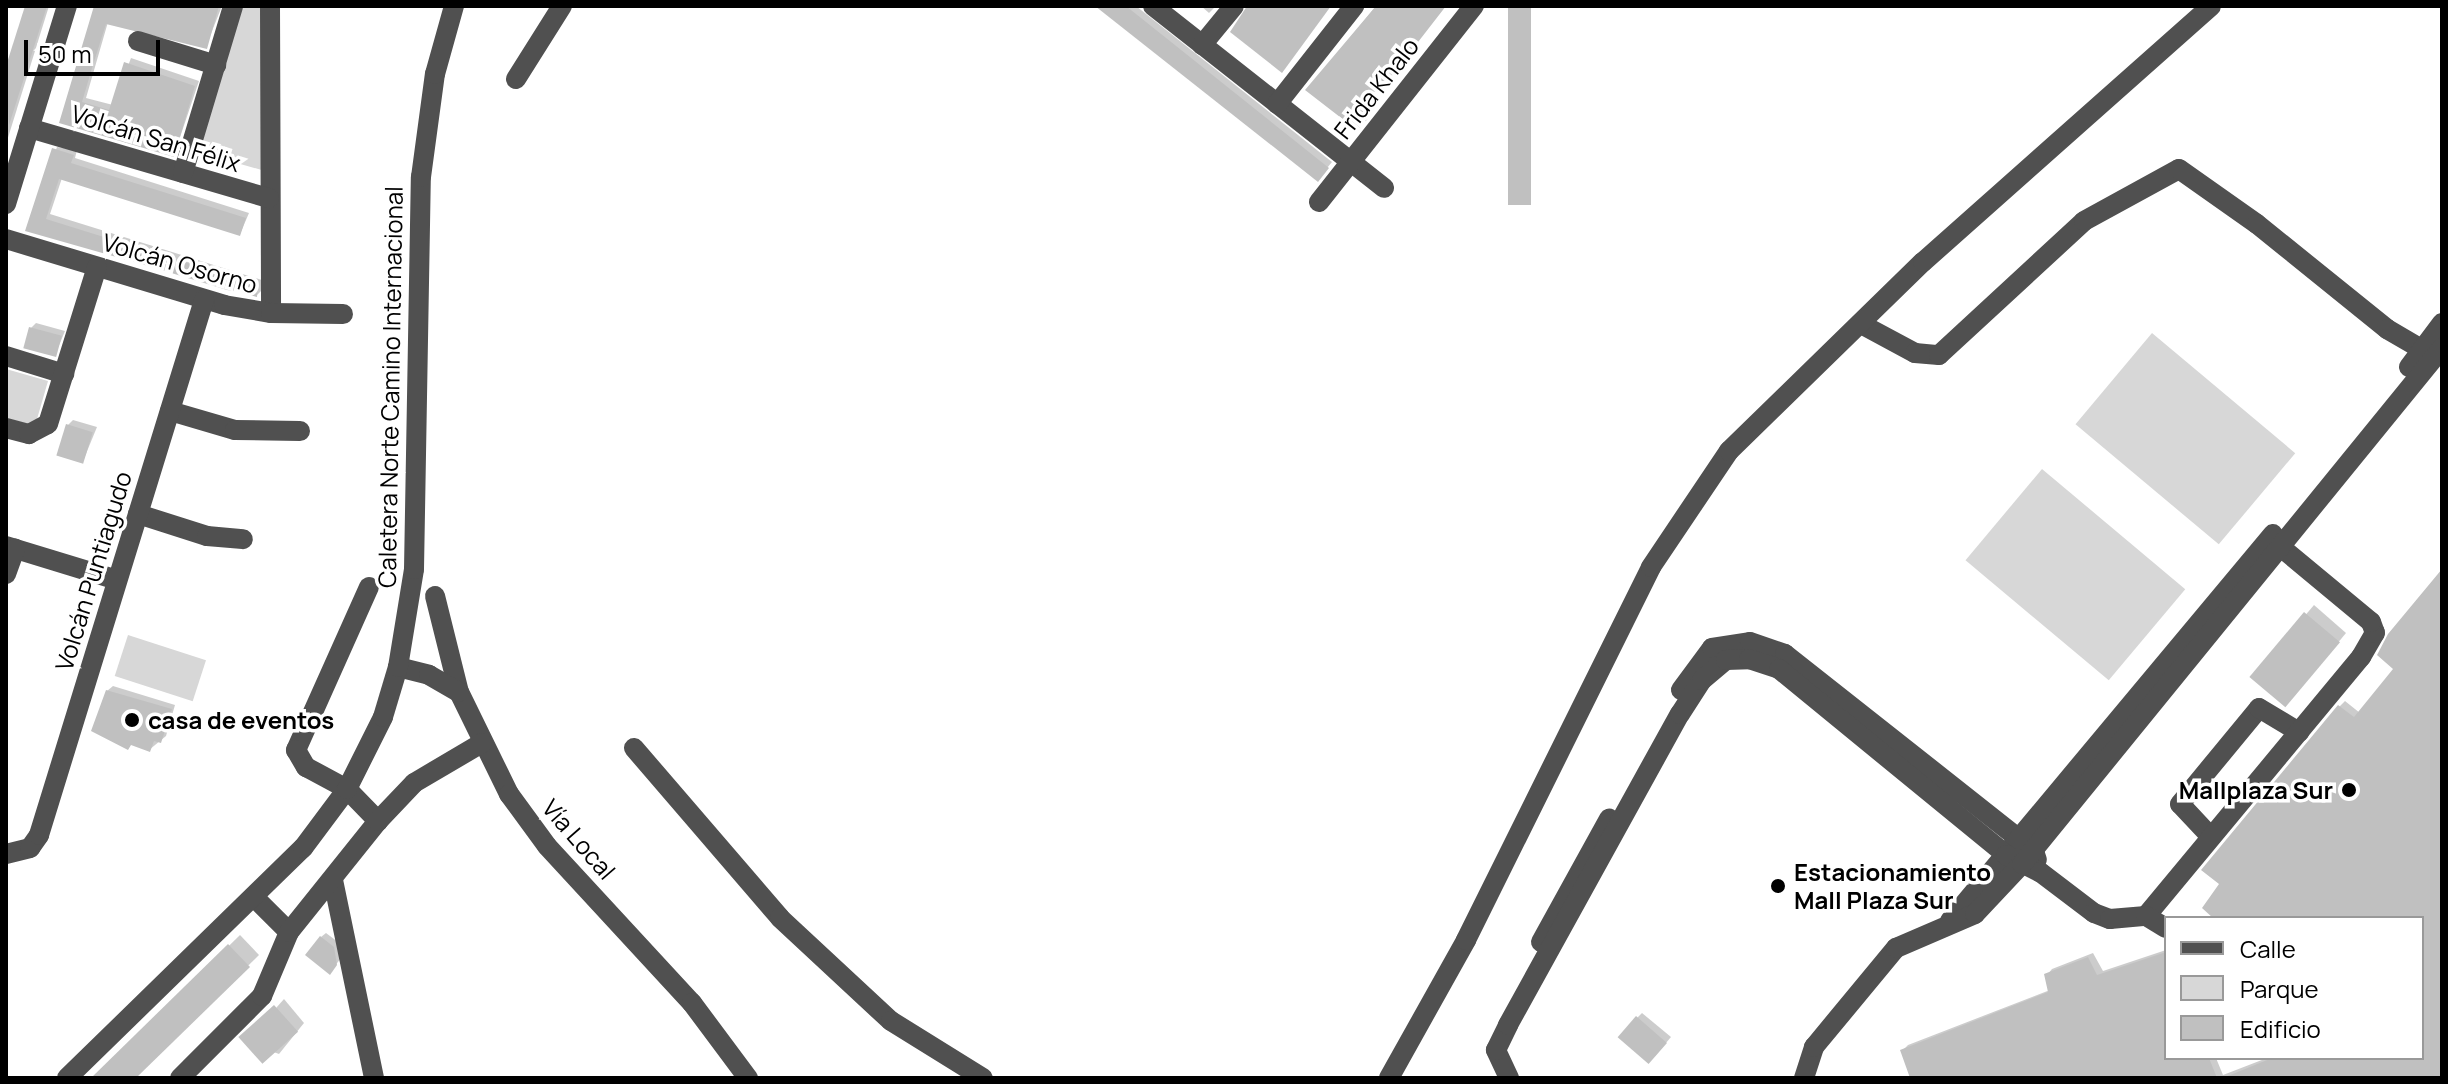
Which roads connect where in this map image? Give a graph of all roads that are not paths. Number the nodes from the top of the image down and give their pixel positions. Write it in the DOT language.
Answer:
graph roads {
  1 [pos="67,6"];
  2 [pos="233,6"];
  3 [pos="270,6"];
  4 [pos="454,6"];
  5 [pos="561,6"];
  6 [pos="1153,6"];
  7 [pos="1234,6"];
  8 [pos="1354,6"];
  9 [pos="1474,6"];
  10 [pos="2211,6"];
  11 [pos="138,41"];
  12 [pos="1202,45"];
  13 [pos="216,65"];
  14 [pos="516,79"];
  15 [pos="1277,104"];
  16 [pos="29,128"];
  17 [pos="1350,162"];
  18 [pos="183,173"];
  19 [pos="1384,188"];
  20 [pos="269,198"];
  21 [pos="1319,202"];
  22 [pos="6,204"];
  23 [pos="6,239"];
  24 [pos="97,267"];
  25 [pos="204,300"];
  26 [pos="271,313"];
  27 [pos="343,314"];
  28 [pos="2442,323"];
  29 [pos="1861,324"];
  30 [pos="2432,349"];
  31 [pos="6,356"];
  32 [pos="64,374"];
  33 [pos="170,411"];
  34 [pos="6,428"];
  35 [pos="300,431"];
  36 [pos="138,514"];
  37 [pos="243,539"];
  38 [pos="2275,542"];
  39 [pos="10,547"];
  40 [pos="6,574"];
  41 [pos="117,580"];
  42 [pos="369,587"];
  43 [pos="435,596"];
  44 [pos="398,667"];
  45 [pos="459,692"];
  46 [pos="2299,732"];
  47 [pos="482,743"];
  48 [pos="634,748"];
  49 [pos="347,789"];
  50 [pos="378,821"];
  51 [pos="2211,837"];
  52 [pos="15,853"];
  53 [pos="2024,857"];
  54 [pos="333,880"];
  55 [pos="255,898"];
  56 [pos="2146,916"];
  57 [pos="2164,927"];
  58 [pos="289,932"];
  59 [pos="67,1078"];
  60 [pos="180,1078"];
  61 [pos="374,1078"];
  62 [pos="748,1078"];
  63 [pos="983,1078"];
  64 [pos="1389,1078"];
  65 [pos="1496,1078"];
  66 [pos="1509,1078"];
  67 [pos="1804,1078"];
  1 -- 16 [label="street"];
  2 -- 13 [label="street"];
  3 -- 20 [label="street"];
  4 -- 44 [label="street, Caletera Norte Camino Internacional"];
  5 -- 14 [label="street"];
  6 -- 12 [label="street"];
  7 -- 12 [label="street"];
  8 -- 15 [label="street"];
  9 -- 17 [label="street, Frida Khalo"];
  10 -- 29 [label="street"];
  11 -- 13 [label="street"];
  12 -- 15 [label="street"];
  13 -- 18 [label="street"];
  15 -- 17 [label="street"];
  16 -- 18 [label="street, Volcán San Félix"];
  16 -- 22 [label="street"];
  17 -- 19 [label="street"];
  17 -- 21 [label="street, Frida Khalo"];
  18 -- 20 [label="street, Volcán San Félix"];
  20 -- 26 [label="street"];
  23 -- 24 [label="street, Volcán Osorno"];
  24 -- 25 [label="street, Volcán Osorno"];
  24 -- 32 [label="street"];
  25 -- 26 [label="street, Volcán Osorno"];
  25 -- 33 [label="street, Volcán Puntiagudo"];
  26 -- 27 [label="street, Volcán Osorno"];
  28 -- 30 [label="street"];
  29 -- 30 [label="street"];
  29 -- 64 [label="street"];
  30 -- 38 [label="street"];
  31 -- 32 [label="street"];
  32 -- 34 [label="street"];
  33 -- 35 [label="street"];
  33 -- 36 [label="street, Volcán Puntiagudo"];
  36 -- 37 [label="street"];
  36 -- 41 [label="street, Volcán Puntiagudo"];
  38 -- 46 [label="street"];
  38 -- 53 [label="street"];
  39 -- 40 [label="street"];
  39 -- 41 [label="street"];
  41 -- 52 [label="street, Volcán Puntiagudo"];
  42 -- 49 [label="street"];
  43 -- 45 [label="street, Vía Local"];
  44 -- 45 [label="street"];
  44 -- 49 [label="street, Caletera Norte Camino Internacional"];
  45 -- 47 [label="street, Vía Local"];
  46 -- 51 [label="street"];
  46 -- 51 [label="street"];
  47 -- 50 [label="street"];
  47 -- 62 [label="street, Vía Local"];
  48 -- 63 [label="street"];
  49 -- 50 [label="street"];
  49 -- 55 [label="street, Caletera Norte Camino Internacional"];
  50 -- 54 [label="street"];
  51 -- 56 [label="street"];
  53 -- 56 [label="street"];
  53 -- 65 [label="street"];
  53 -- 66 [label="street"];
  53 -- 67 [label="street"];
  54 -- 58 [label="street"];
  54 -- 61 [label="street"];
  55 -- 58 [label="street"];
  55 -- 59 [label="street, Caletera Norte Camino Internacional"];
  56 -- 57 [label="street"];
  58 -- 60 [label="street"];
}
